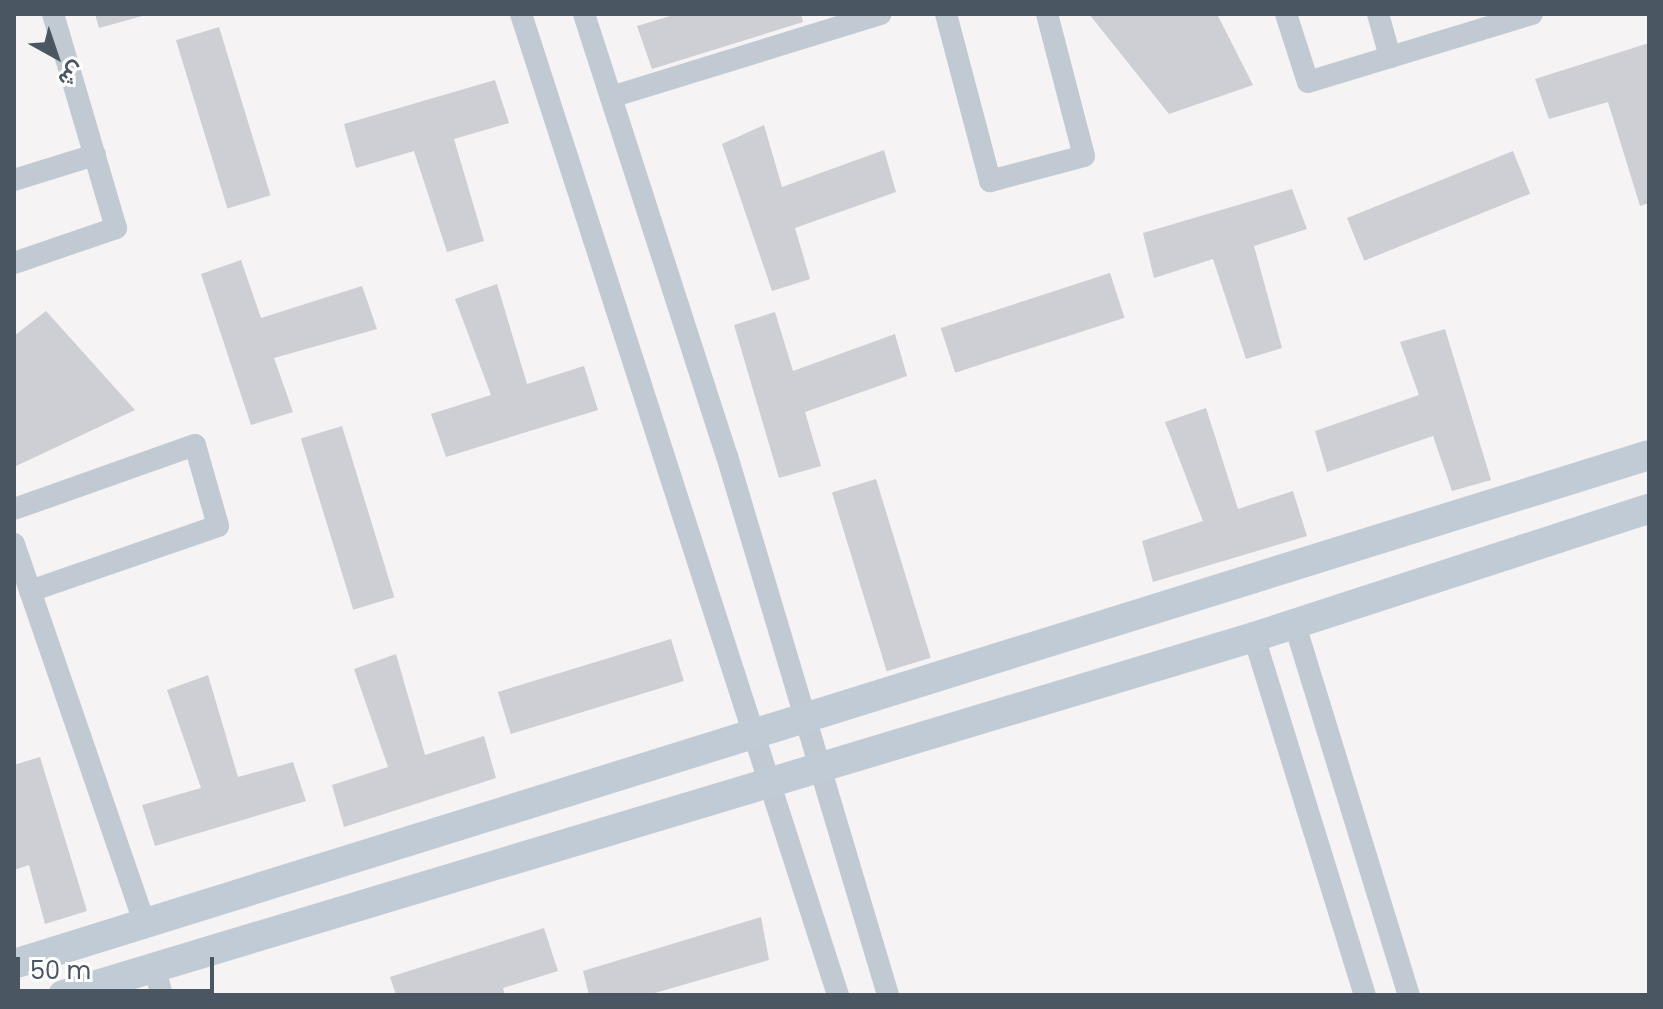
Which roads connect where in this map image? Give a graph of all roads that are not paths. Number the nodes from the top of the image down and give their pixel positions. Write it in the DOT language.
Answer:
graph roads {
  1 [pos="53,14"];
  2 [pos="521,14"];
  3 [pos="584,14"];
  4 [pos="881,14"];
  5 [pos="946,14"];
  6 [pos="1047,14"];
  7 [pos="1286,14"];
  8 [pos="1378,14"];
  9 [pos="1532,14"];
  10 [pos="1390,57"];
  11 [pos="611,97"];
  12 [pos="95,155"];
  13 [pos="14,180"];
  14 [pos="14,263"];
  15 [pos="1649,455"];
  16 [pos="14,509"];
  17 [pos="1649,509"];
  18 [pos="14,544"];
  19 [pos="30,591"];
  20 [pos="1295,625"];
  21 [pos="1254,637"];
  22 [pos="806,720"];
  23 [pos="756,733"];
  24 [pos="818,766"];
  25 [pos="769,779"];
  26 [pos="145,924"];
  27 [pos="14,964"];
  28 [pos="158,981"];
  29 [pos="63,995"];
  30 [pos="838,995"];
  31 [pos="888,995"];
  32 [pos="1365,995"];
  33 [pos="1409,995"];
  1 -- 12 [label="street"];
  2 -- 23 [label="street"];
  3 -- 11 [label="street"];
  4 -- 11 [label="street"];
  5 -- 6 [label="street"];
  7 -- 10 [label="street"];
  8 -- 10 [label="street"];
  9 -- 10 [label="street"];
  11 -- 22 [label="street"];
  12 -- 13 [label="street"];
  12 -- 14 [label="street"];
  15 -- 22 [label="main road"];
  16 -- 19 [label="street"];
  17 -- 20 [label="main road"];
  18 -- 19 [label="street"];
  19 -- 26 [label="street"];
  20 -- 21 [label="main road"];
  20 -- 33 [label="street"];
  21 -- 24 [label="main road"];
  21 -- 32 [label="street"];
  22 -- 23 [label="main road"];
  22 -- 24 [label="street"];
  23 -- 25 [label="street"];
  23 -- 26 [label="main road"];
  24 -- 25 [label="main road"];
  24 -- 31 [label="street"];
  25 -- 28 [label="main road"];
  25 -- 30 [label="street"];
  26 -- 27 [label="main road"];
  28 -- 29 [label="main road"];
}
